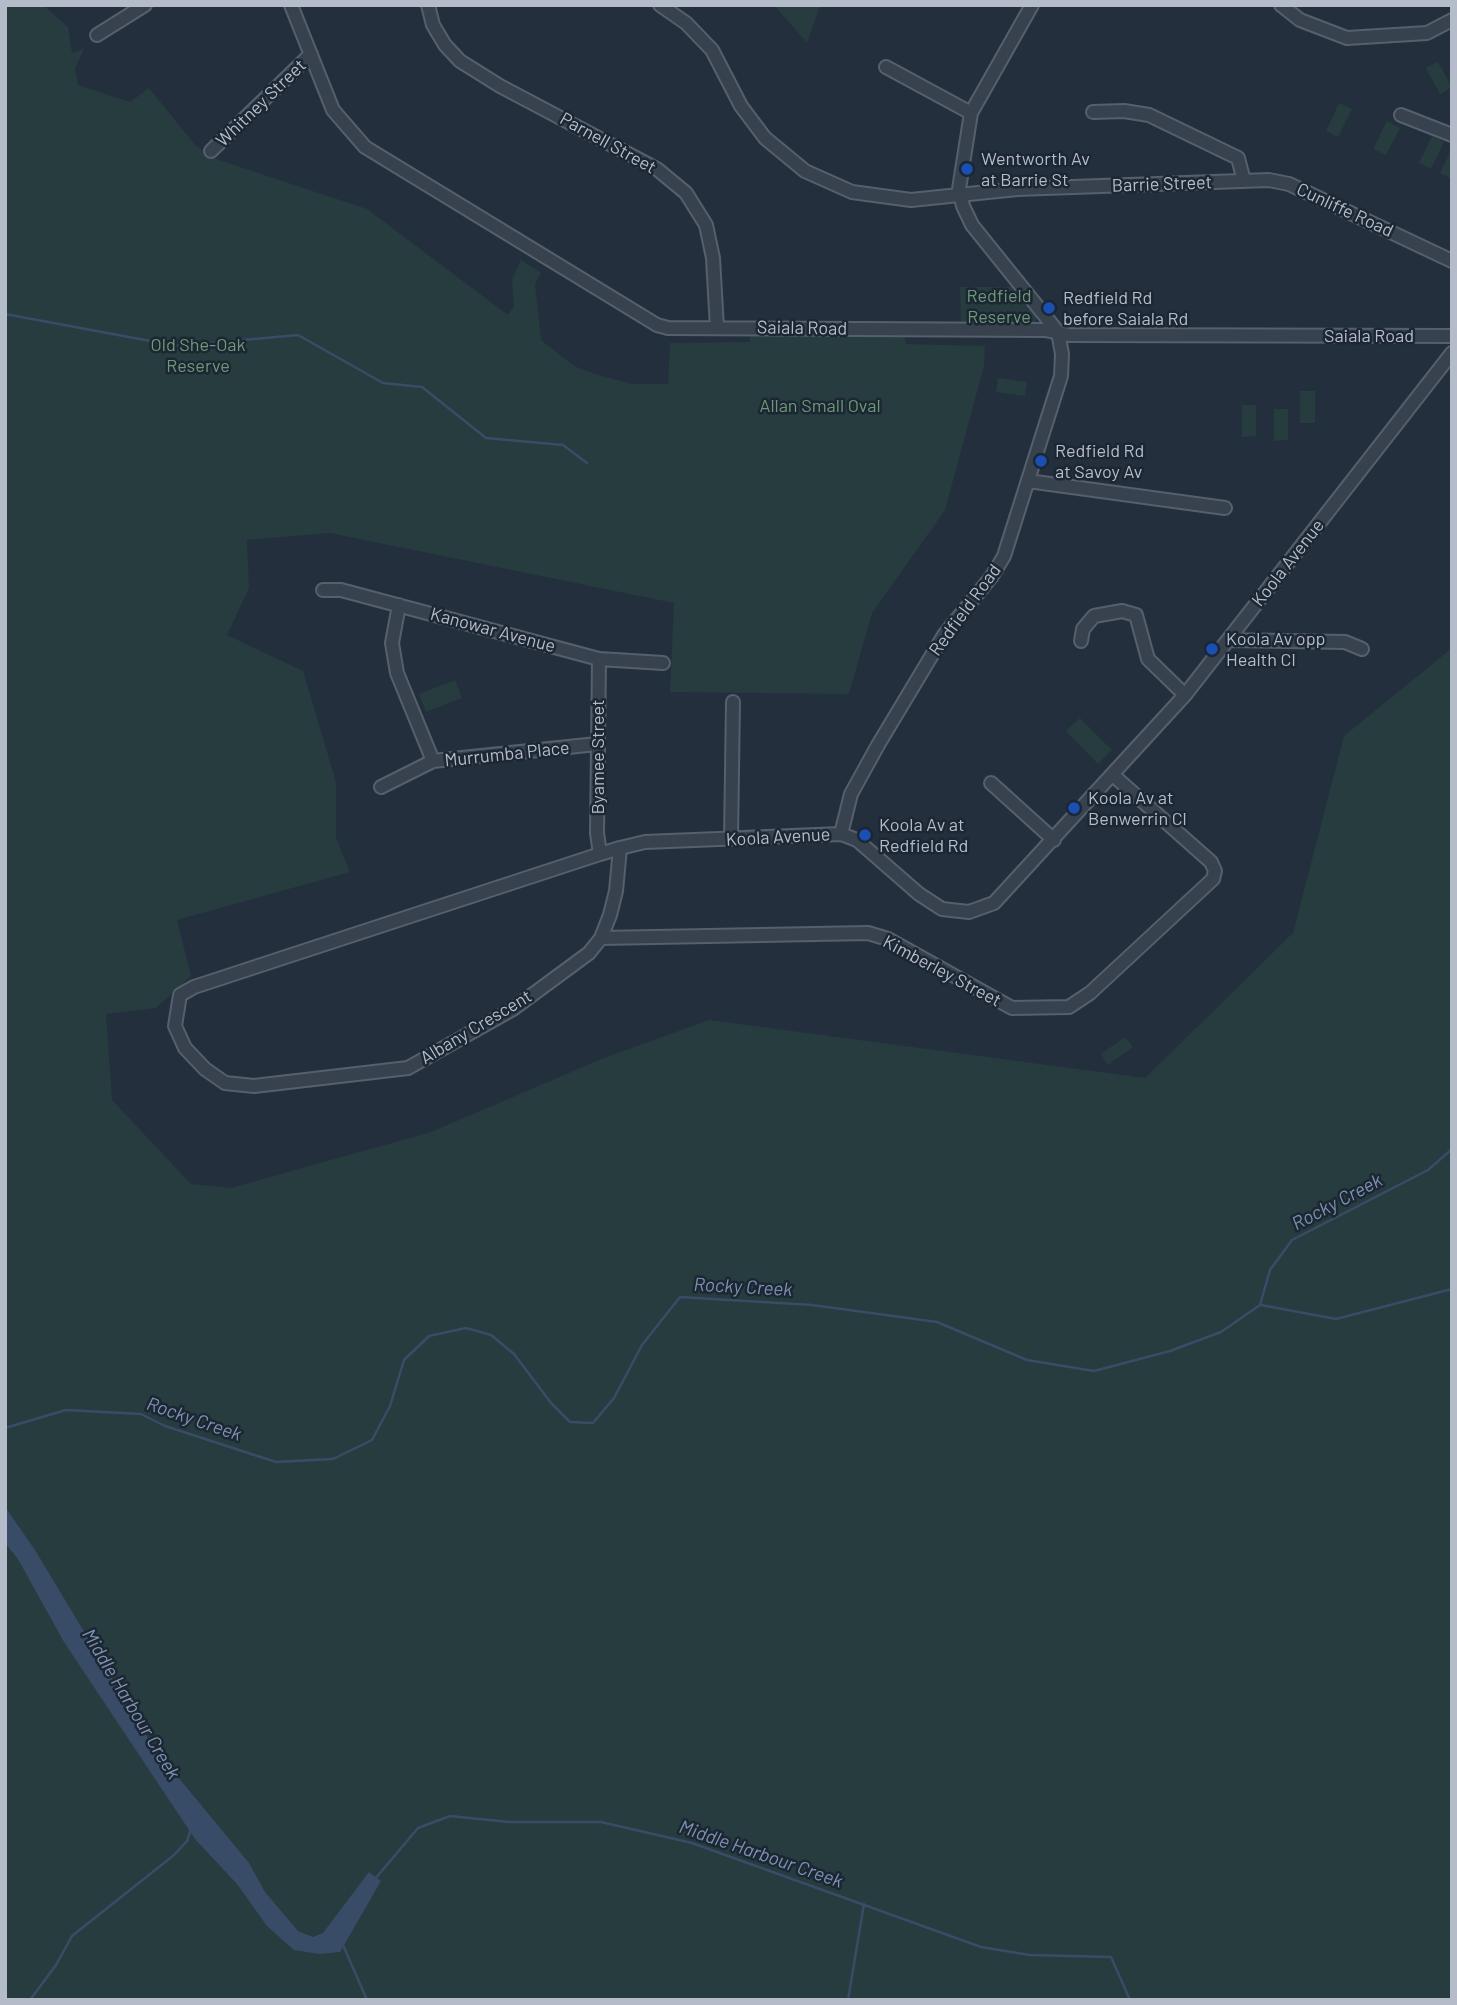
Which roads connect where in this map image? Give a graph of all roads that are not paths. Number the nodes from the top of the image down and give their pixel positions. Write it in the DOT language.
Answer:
graph roads {
  1 [pos="145,5"];
  2 [pos="291,5"];
  3 [pos="428,5"];
  4 [pos="660,5"];
  5 [pos="1032,5"];
  6 [pos="1282,5"];
  7 [pos="1452,20"];
  8 [pos="97,35"];
  9 [pos="311,54"];
  10 [pos="887,67"];
  11 [pos="1093,112"];
  12 [pos="971,113"];
  13 [pos="1401,116"];
  14 [pos="1452,135"];
  15 [pos="211,151"];
  16 [pos="1244,181"];
  17 [pos="960,195"];
  18 [pos="1452,261"];
  19 [pos="718,328"];
  20 [pos="1058,332"];
  21 [pos="1452,336"];
  22 [pos="1452,353"];
  23 [pos="1028,481"];
  24 [pos="1225,508"];
  25 [pos="323,590"];
  26 [pos="399,605"];
  27 [pos="1229,640"];
  28 [pos="1081,641"];
  29 [pos="1362,649"];
  30 [pos="599,659"];
  31 [pos="663,663"];
  32 [pos="1185,695"];
  33 [pos="733,702"];
  34 [pos="597,744"];
  35 [pos="433,761"];
  36 [pos="1114,776"];
  37 [pos="991,783"];
  38 [pos="381,787"];
  39 [pos="841,834"];
  40 [pos="731,839"];
  41 [pos="1054,840"];
  42 [pos="620,848"];
  43 [pos="600,854"];
  44 [pos="601,938"];
  45 [pos="180,995"];
  1 -- 8 [label="street"];
  2 -- 9 [label="street, Saiala Road"];
  3 -- 19 [label="street, Parnell Street"];
  4 -- 17 [label="street, Barrie Street"];
  5 -- 12 [label="street"];
  6 -- 7 [label="street"];
  9 -- 15 [label="street, Whitney Street"];
  9 -- 19 [label="street, Saiala Road"];
  10 -- 12 [label="street"];
  11 -- 16 [label="street"];
  12 -- 17 [label="street"];
  13 -- 14 [label="street"];
  16 -- 17 [label="street, Barrie Street"];
  16 -- 18 [label="street, Cunliffe Road"];
  17 -- 20 [label="street"];
  19 -- 20 [label="street, Saiala Road"];
  20 -- 21 [label="street, Saiala Road"];
  20 -- 23 [label="street, Redfield Road"];
  22 -- 27 [label="street, Koola Avenue"];
  23 -- 24 [label="street"];
  23 -- 39 [label="street, Redfield Road"];
  25 -- 26 [label="street, Kanowar Avenue"];
  26 -- 30 [label="street, Kanowar Avenue"];
  26 -- 35 [label="street"];
  27 -- 29 [label="street"];
  27 -- 32 [label="street, Koola Avenue"];
  28 -- 32 [label="street"];
  30 -- 31 [label="street, Kanowar Avenue"];
  30 -- 34 [label="street, Byamee Street"];
  32 -- 36 [label="street, Koola Avenue"];
  33 -- 40 [label="street"];
  34 -- 35 [label="street, Murrumba Place"];
  34 -- 43 [label="street, Byamee Street"];
  35 -- 38 [label="street, Murrumba Place"];
  36 -- 41 [label="street, Koola Avenue"];
  36 -- 44 [label="street, Kimberley Street"];
  37 -- 41 [label="street"];
  39 -- 40 [label="street, Koola Avenue"];
  39 -- 41 [label="street, Koola Avenue"];
  40 -- 42 [label="street, Koola Avenue"];
  42 -- 43 [label="street, Koola Avenue"];
  42 -- 44 [label="street, Albany Crescent"];
  43 -- 45 [label="street, Koola Avenue"];
  44 -- 45 [label="street, Albany Crescent"];
}
